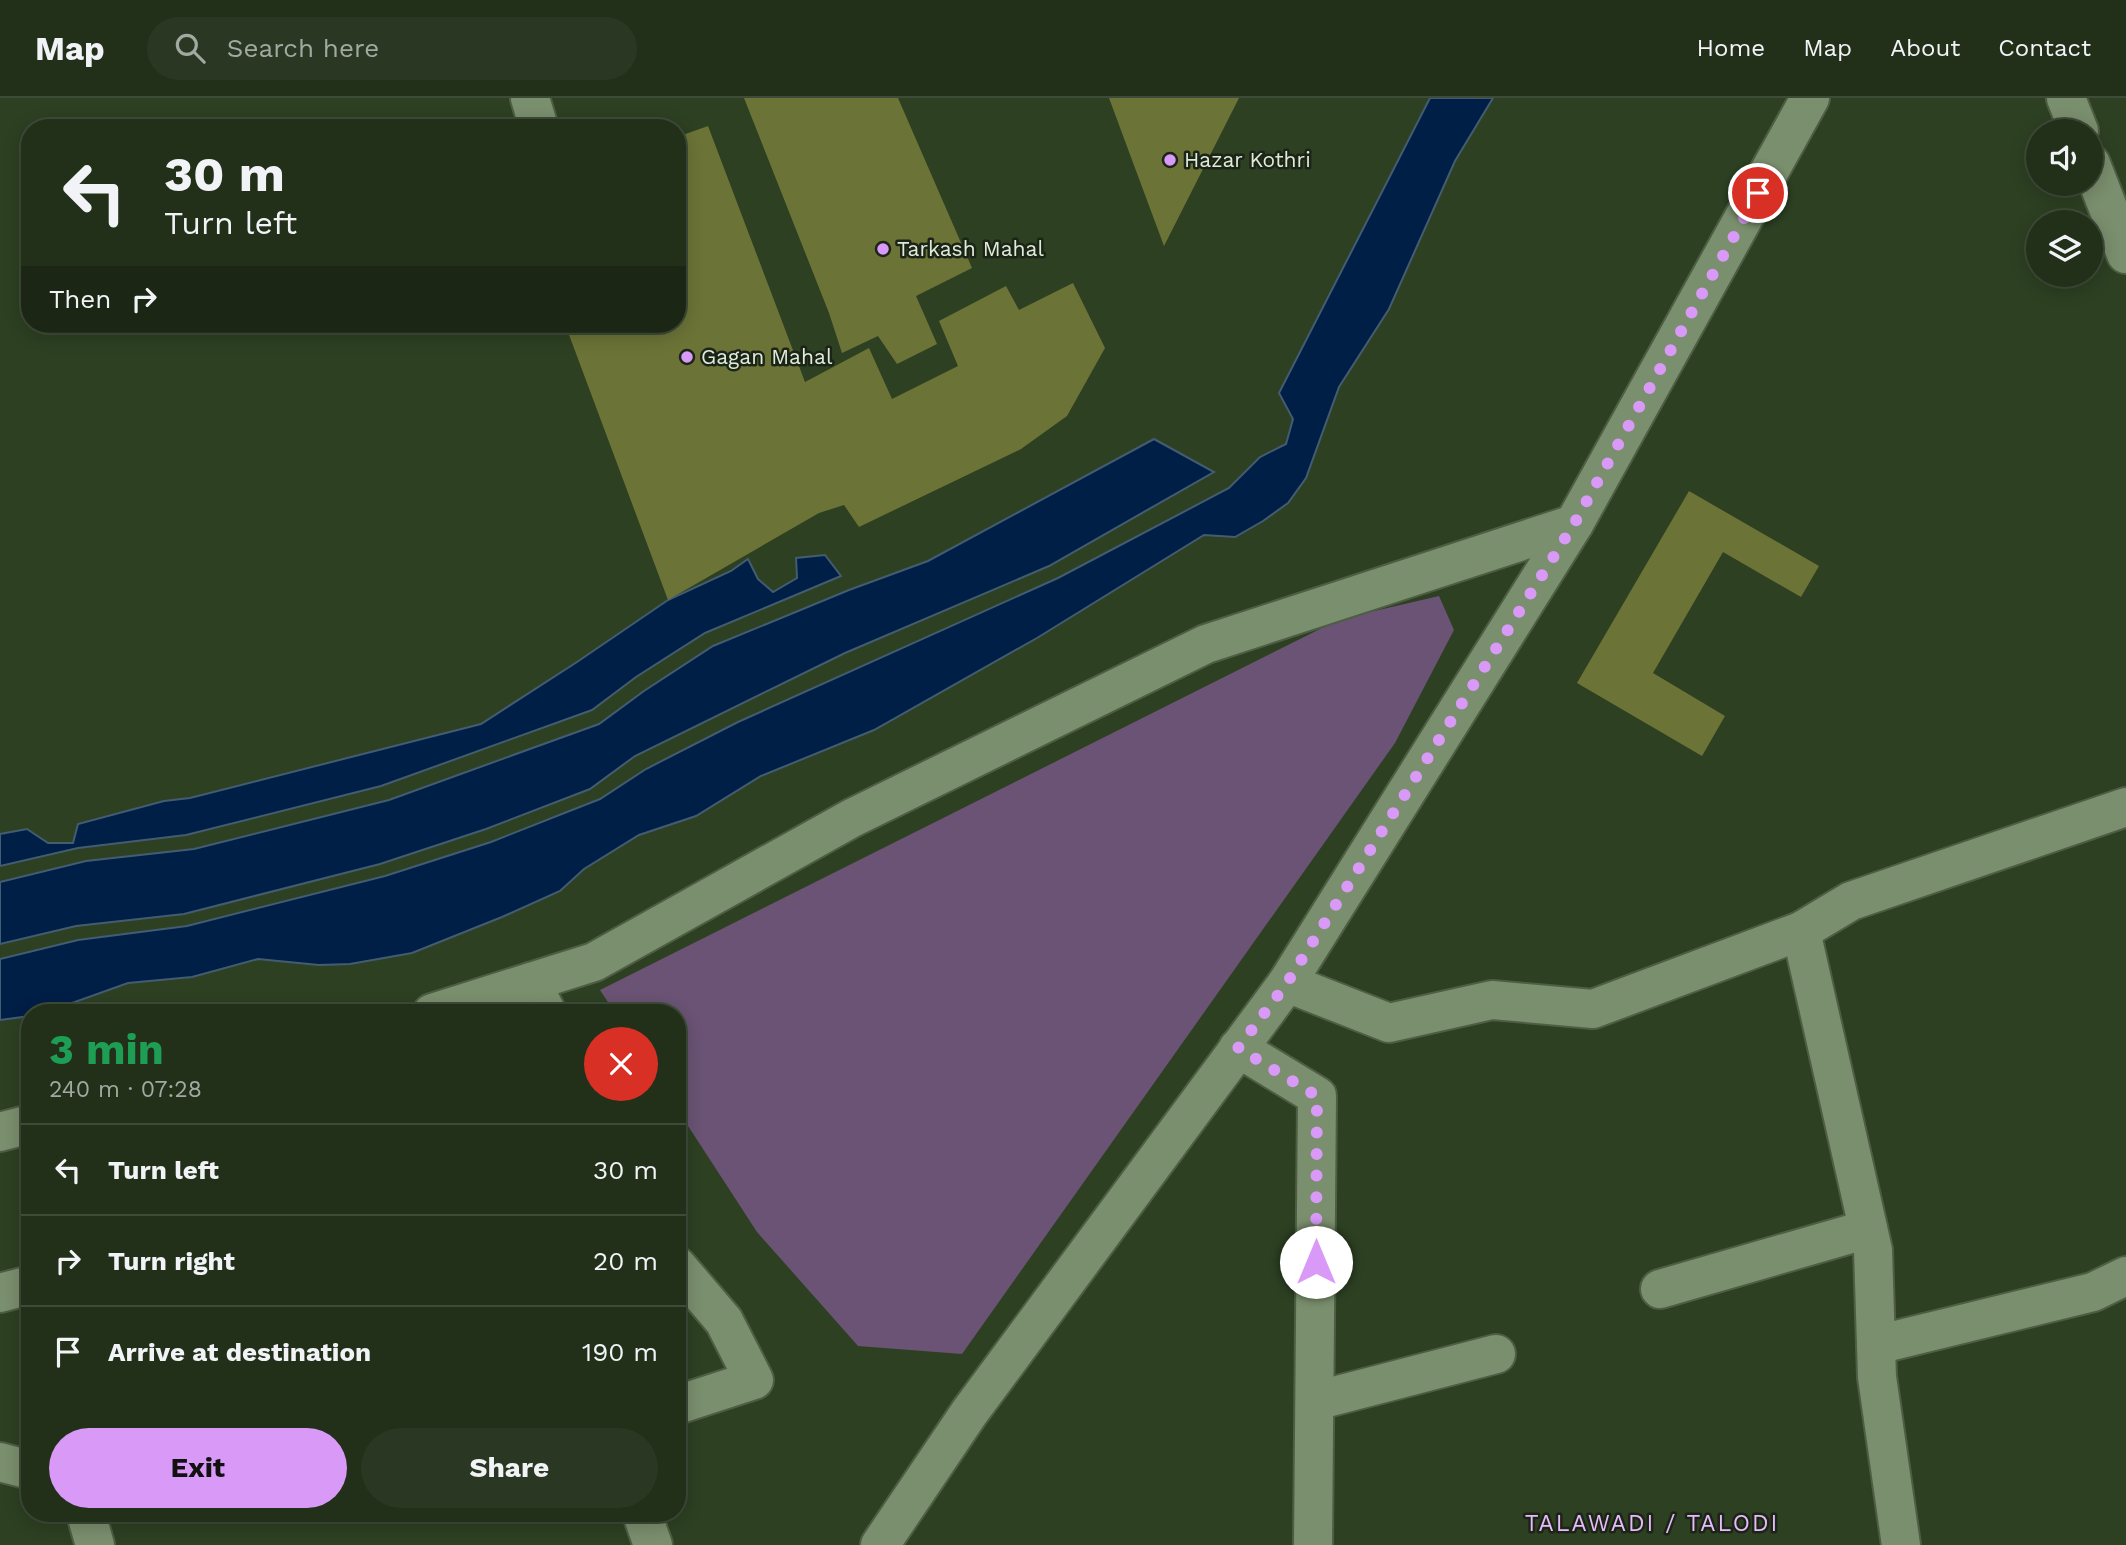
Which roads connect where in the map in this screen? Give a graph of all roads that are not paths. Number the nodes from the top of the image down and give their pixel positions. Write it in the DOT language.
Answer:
graph roads {
  1 [pos="530,98"];
  2 [pos="1811,98"];
  3 [pos="2066,98"];
  4 [pos="536,119"];
  5 [pos="2074,119"];
  6 [pos="2103,195"];
  7 [pos="2126,254"];
  8 [pos="1574,524"];
  9 [pos="2126,807"];
  10 [pos="1801,931"];
  11 [pos="1287,983"];
  12 [pos="539,998"];
  13 [pos="496,1004"];
  14 [pos="1238,1048"];
  15 [pos="21,1126"];
  16 [pos="0,1132"];
  17 [pos="1868,1229"];
  18 [pos="2126,1276"];
  19 [pos="686,1277"];
  20 [pos="21,1288"];
  21 [pos="1660,1289"];
  22 [pos="0,1293"];
  23 [pos="1877,1345"];
  24 [pos="1496,1354"];
  25 [pos="1315,1401"];
  26 [pos="686,1402"];
  27 [pos="0,1462"];
  28 [pos="21,1468"];
  29 [pos="88,1522"];
  30 [pos="645,1522"];
  31 [pos="95,1545"];
  32 [pos="653,1545"];
  33 [pos="880,1545"];
  34 [pos="1313,1545"];
  35 [pos="1901,1545"];
  1 -- 4 [label="street"];
  2 -- 8 [label="street"];
  3 -- 5 [label="street"];
  6 -- 7 [label="street"];
  8 -- 11 [label="street"];
  8 -- 12 [label="street"];
  9 -- 10 [label="street"];
  10 -- 11 [label="street"];
  10 -- 17 [label="street"];
  11 -- 14 [label="street"];
  12 -- 13 [label="street"];
  14 -- 25 [label="street"];
  14 -- 33 [label="street"];
  15 -- 16 [label="street"];
  17 -- 21 [label="street"];
  17 -- 23 [label="street"];
  18 -- 23 [label="street"];
  19 -- 26 [label="street"];
  20 -- 22 [label="street"];
  23 -- 35 [label="street"];
  24 -- 25 [label="street"];
  25 -- 34 [label="street"];
  27 -- 28 [label="street"];
  29 -- 31 [label="street"];
  30 -- 32 [label="street"];
}
